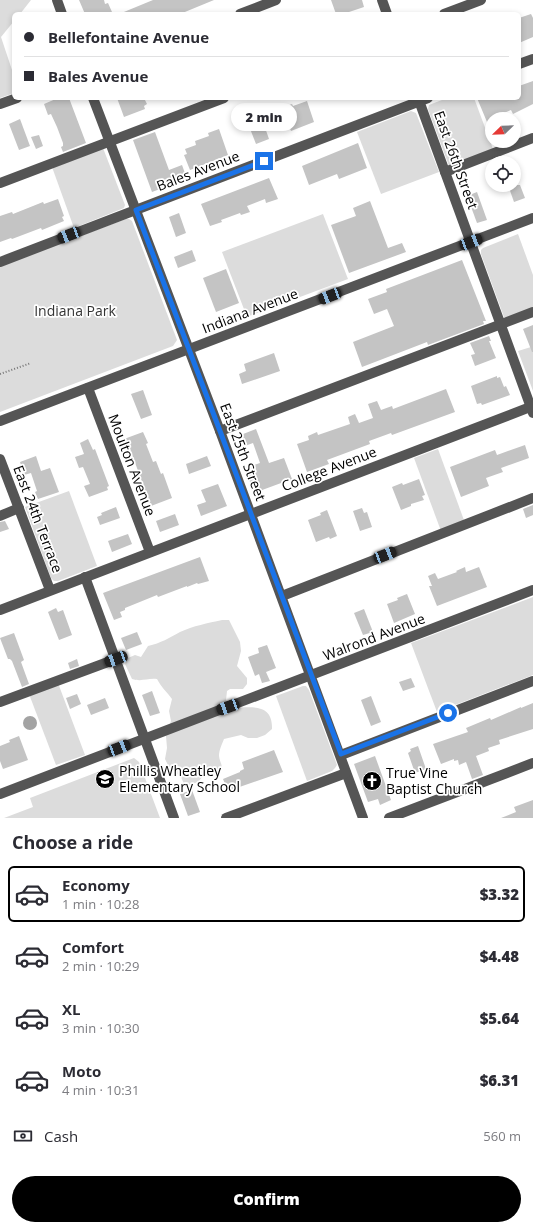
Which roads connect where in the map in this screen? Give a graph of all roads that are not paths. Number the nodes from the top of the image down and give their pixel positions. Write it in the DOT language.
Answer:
graph roads {
  1 [pos="57,0"];
  2 [pos="276,0"];
  3 [pos="382,0"];
  4 [pos="481,0"];
  5 [pos="61,12"];
  6 [pos="245,12"];
  7 [pos="386,12"];
  8 [pos="449,12"];
  9 [pos="533,58"];
  10 [pos="521,63"];
  11 [pos="12,100"];
  12 [pos="94,100"];
  13 [pos="219,100"];
  14 [pos="419,100"];
  15 [pos="422,100"];
  16 [pos="0,104"];
  17 [pos="533,138"];
  18 [pos="109,142"];
  19 [pos="445,172"];
  20 [pos="0,184"];
  21 [pos="136,210"];
  22 [pos="533,218"];
  23 [pos="471,242"];
  24 [pos="0,262"];
  25 [pos="533,312"];
  26 [pos="501,324"];
  27 [pos="189,349"];
  28 [pos="88,388"];
  29 [pos="532,408"];
  30 [pos="0,421"];
  31 [pos="220,431"];
  32 [pos="0,459"];
  33 [pos="533,498"];
  34 [pos="19,508"];
  35 [pos="251,514"];
  36 [pos="0,516"];
  37 [pos="150,552"];
  38 [pos="85,577"];
  39 [pos="50,590"];
  40 [pos="533,590"];
  41 [pos="282,596"];
  42 [pos="0,610"];
  43 [pos="116,659"];
  44 [pos="311,676"];
  45 [pos="533,681"];
  46 [pos="0,702"];
  47 [pos="145,738"];
  48 [pos="341,754"];
  49 [pos="533,763"];
  50 [pos="346,773"];
  51 [pos="0,794"];
  52 [pos="174,818"];
  53 [pos="226,818"];
  54 [pos="364,818"];
  55 [pos="389,818"];
  1 -- 5 [label="street"];
  2 -- 6 [label="street"];
  3 -- 7 [label="street"];
  4 -- 8 [label="street"];
  9 -- 10 [label="street"];
  11 -- 16 [label="street"];
  12 -- 18 [label="street, East 25th Street"];
  13 -- 18 [label="street"];
  14 -- 21 [label="street, Bales Avenue"];
  15 -- 19 [label="street, East 26th Street"];
  17 -- 19 [label="street"];
  18 -- 20 [label="street"];
  18 -- 21 [label="street, East 25th Street"];
  19 -- 23 [label="street, East 26th Street"];
  21 -- 24 [label="street, Bales Avenue"];
  21 -- 27 [label="street, East 25th Street"];
  22 -- 23 [label="street, Indiana Avenue"];
  23 -- 26 [label="street, East 26th Street"];
  23 -- 27 [label="street, Indiana Avenue"];
  25 -- 26 [label="street"];
  26 -- 29 [label="street, East 26th Street"];
  26 -- 31 [label="street"];
  27 -- 28 [label="street, Indiana Avenue"];
  27 -- 31 [label="street, East 25th Street"];
  28 -- 30 [label="street, Indiana Avenue"];
  28 -- 37 [label="street, Moulton Avenue"];
  29 -- 35 [label="street, College Avenue"];
  31 -- 35 [label="street, East 25th Street"];
  32 -- 34 [label="street, East 24th Terrace"];
  33 -- 41 [label="street"];
  34 -- 36 [label="street"];
  34 -- 39 [label="street, East 24th Terrace"];
  35 -- 37 [label="street, College Avenue"];
  35 -- 41 [label="street, East 25th Street"];
  37 -- 38 [label="street, College Avenue"];
  38 -- 39 [label="street, College Avenue"];
  38 -- 43 [label="street, East 24th Terrace"];
  39 -- 42 [label="street, College Avenue"];
  40 -- 44 [label="street, Walrond Avenue"];
  41 -- 44 [label="street, East 25th Street"];
  43 -- 46 [label="street"];
  43 -- 47 [label="street, East 24th Terrace"];
  44 -- 47 [label="street, Walrond Avenue"];
  44 -- 48 [label="street, East 25th Street"];
  45 -- 48 [label="street"];
  47 -- 51 [label="street, Walrond Avenue"];
  47 -- 52 [label="street, East 24th Terrace"];
  48 -- 50 [label="street, East 25th Street"];
  49 -- 55 [label="street"];
  50 -- 53 [label="street"];
  50 -- 54 [label="street, East 25th Street"];
}
